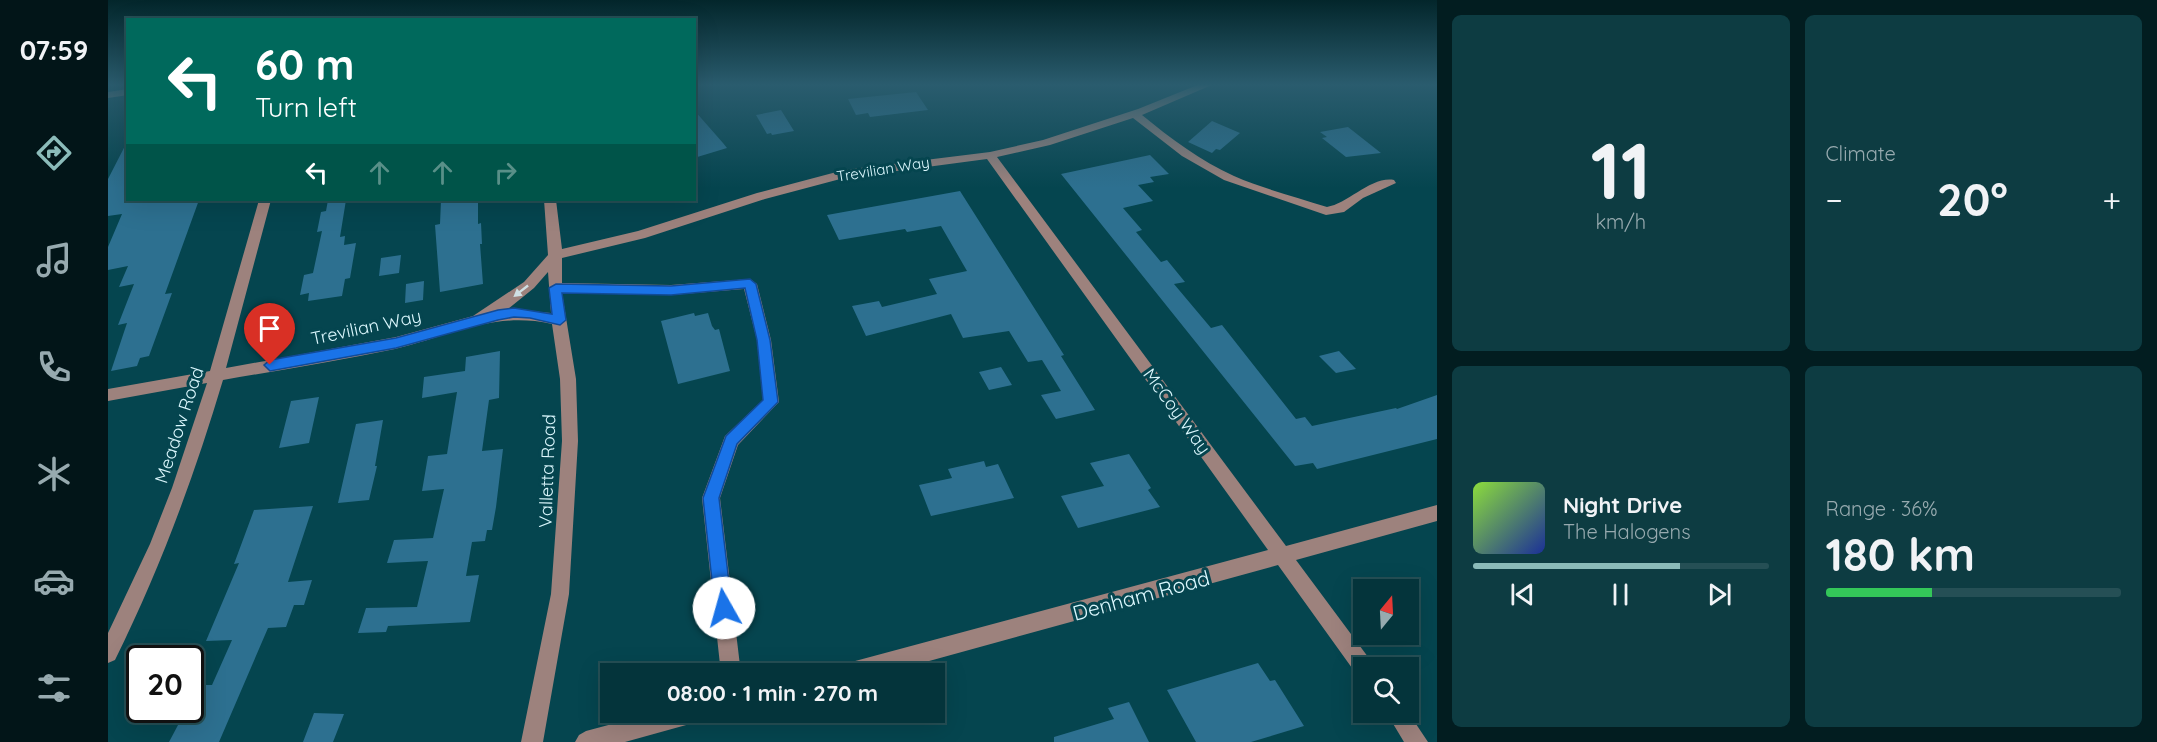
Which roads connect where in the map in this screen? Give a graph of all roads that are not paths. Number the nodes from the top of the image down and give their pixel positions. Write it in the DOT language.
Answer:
graph roads {
  1 [pos="1121,119"];
  2 [pos="1140,119"];
  3 [pos="990,155"];
  4 [pos="1390,183"];
  5 [pos="265,201"];
  6 [pos="550,201"];
  7 [pos="556,255"];
  8 [pos="556,288"];
  9 [pos="479,319"];
  10 [pos="560,320"];
  11 [pos="216,375"];
  12 [pos="108,395"];
  13 [pos="1437,513"];
  14 [pos="1283,557"];
  15 [pos="108,653"];
  16 [pos="1356,657"];
  17 [pos="730,663"];
  18 [pos="885,663"];
  19 [pos="656,723"];
  20 [pos="1404,723"];
  21 [pos="532,742"];
  22 [pos="586,742"];
  23 [pos="1417,742"];
  1 -- 3 [label="street, Trevilian Way"];
  2 -- 4 [label="street"];
  3 -- 7 [label="street, Trevilian Way"];
  3 -- 14 [label="street, McCoy Way"];
  5 -- 11 [label="street, Meadow Road"];
  6 -- 7 [label="street, Valletta Road"];
  7 -- 8 [label="street, Valletta Road"];
  7 -- 9 [label="street, one-way"];
  8 -- 10 [label="street, Valletta Road"];
  8 -- 17 [label="street"];
  9 -- 10 [label="street, Trevilian Way"];
  9 -- 11 [label="street, Trevilian Way"];
  10 -- 21 [label="street, Valletta Road"];
  11 -- 12 [label="street, Trevilian Way"];
  11 -- 15 [label="street, Meadow Road"];
  13 -- 14 [label="street, Denham Road"];
  14 -- 16 [label="street, McCoy Way"];
  14 -- 18 [label="street, Denham Road"];
  19 -- 22 [label="street"];
  20 -- 23 [label="street"];
}
